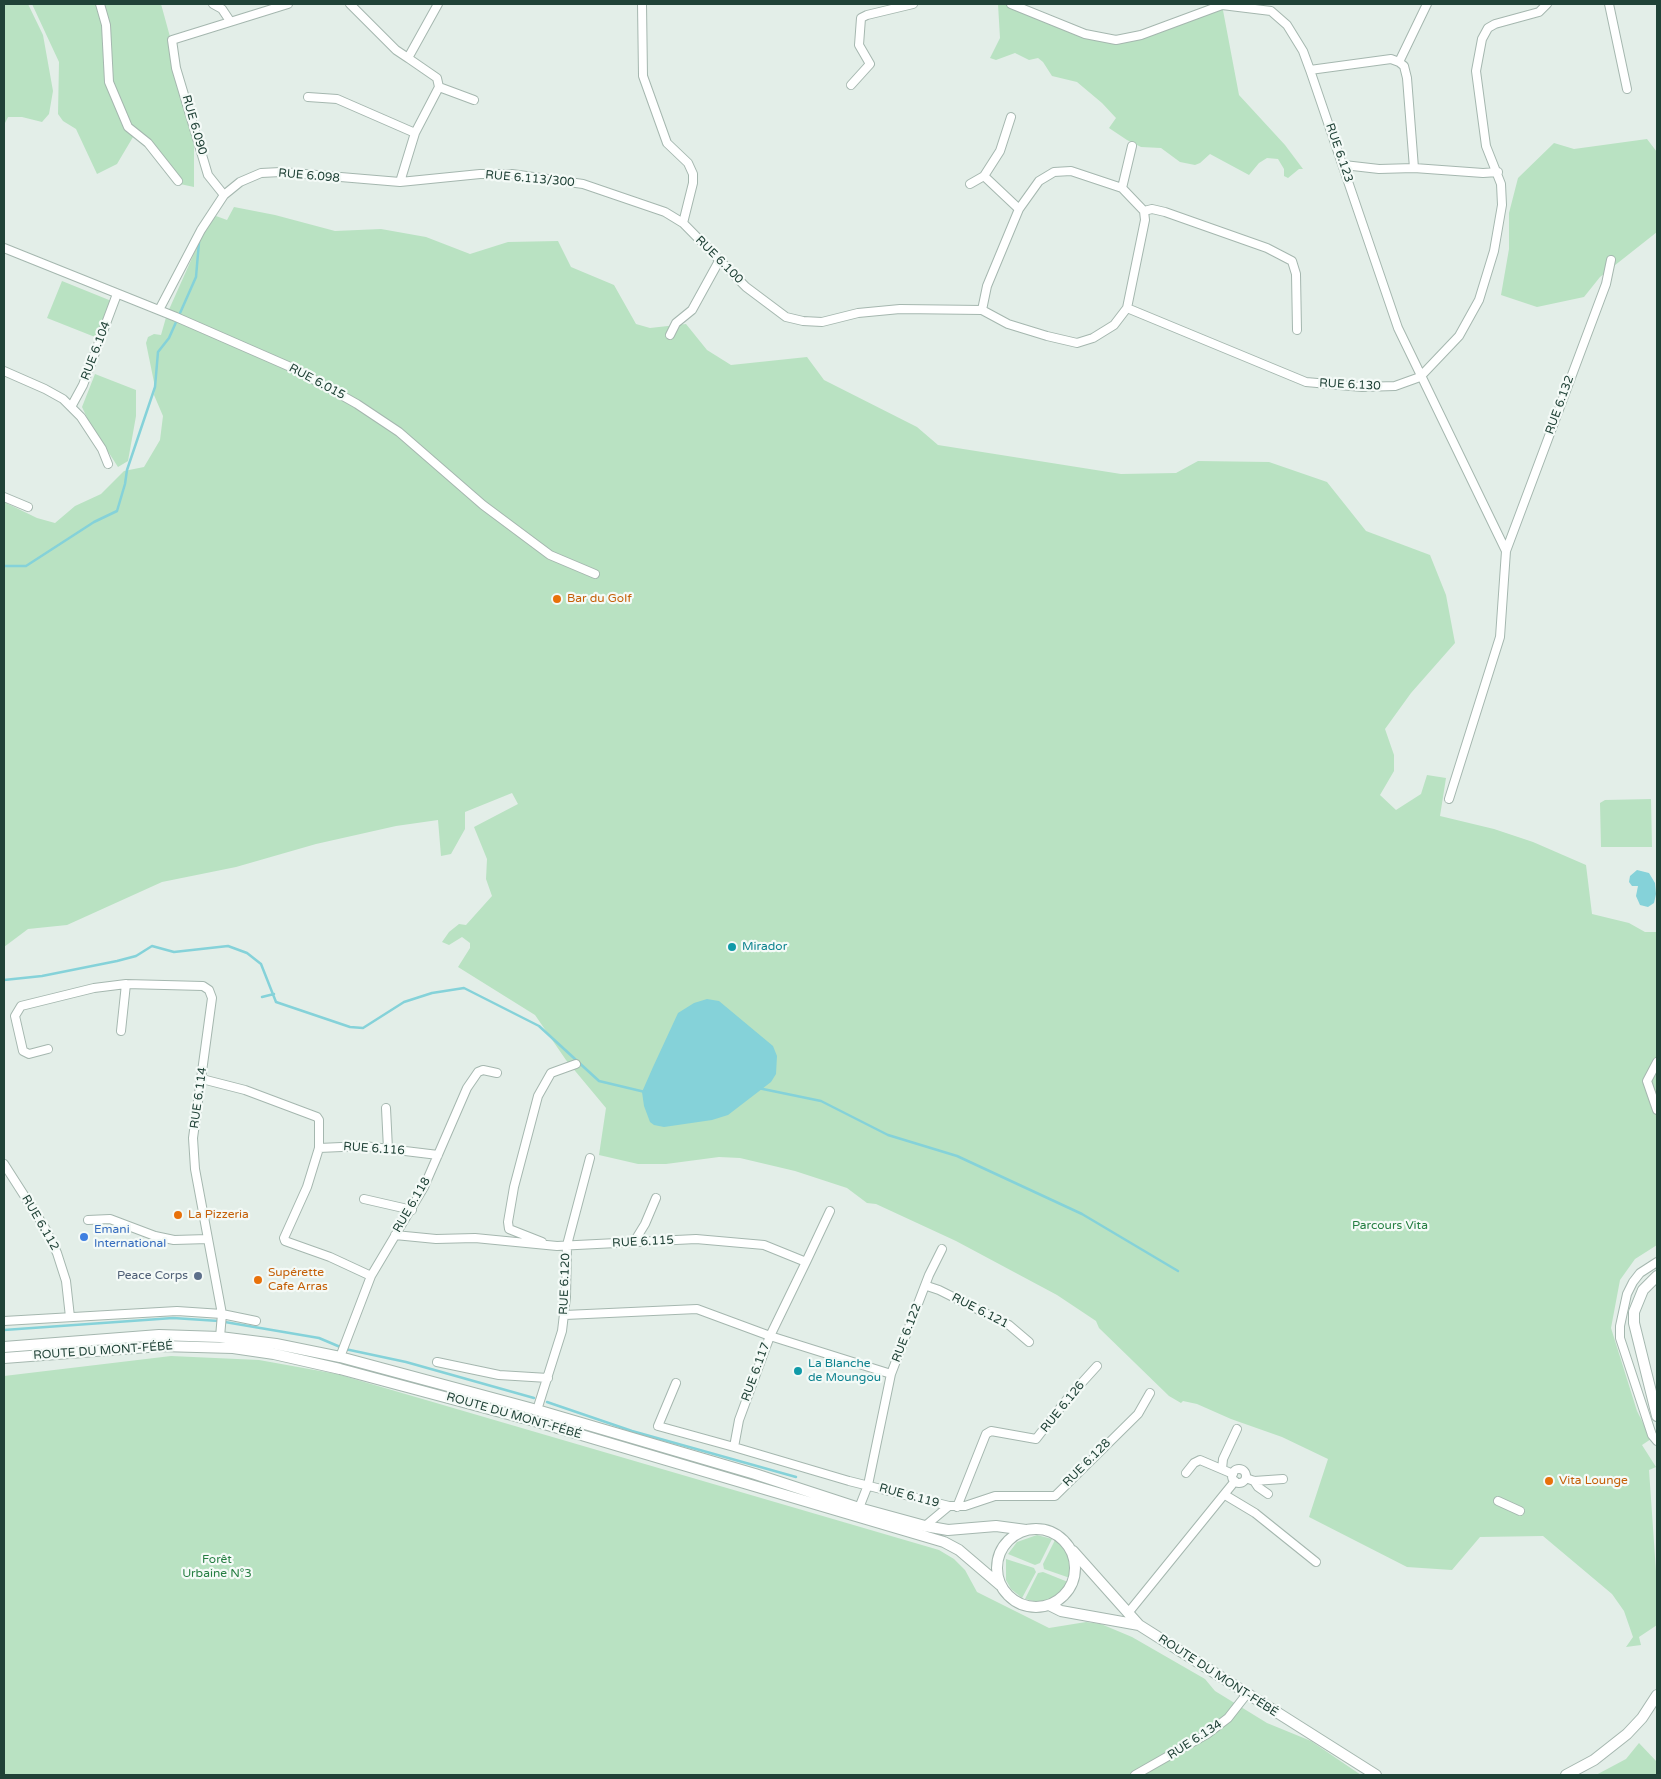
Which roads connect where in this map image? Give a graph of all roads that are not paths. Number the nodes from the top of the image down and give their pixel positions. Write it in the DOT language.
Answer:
graph roads {
  1 [pos="100,4"];
  2 [pos="214,4"];
  3 [pos="288,4"];
  4 [pos="350,4"];
  5 [pos="438,4"];
  6 [pos="642,4"];
  7 [pos="913,4"];
  8 [pos="1277,4"];
  9 [pos="1427,4"];
  10 [pos="1547,4"];
  11 [pos="1609,4"];
  12 [pos="1013,5"];
  13 [pos="1271,12"];
  14 [pos="230,21"];
  15 [pos="408,58"];
  16 [pos="1399,62"];
  17 [pos="1310,70"];
  18 [pos="851,85"];
  19 [pos="438,87"];
  20 [pos="1626,89"];
  21 [pos="308,97"];
  22 [pos="474,100"];
  23 [pos="1011,117"];
  24 [pos="415,133"];
  25 [pos="1132,146"];
  26 [pos="1344,165"];
  27 [pos="1414,168"];
  28 [pos="1498,172"];
  29 [pos="984,176"];
  30 [pos="178,181"];
  31 [pos="400,182"];
  32 [pos="970,184"];
  33 [pos="1122,188"];
  34 [pos="224,194"];
  35 [pos="1019,210"];
  36 [pos="1144,211"];
  37 [pos="683,223"];
  38 [pos="4,248"];
  39 [pos="1611,260"];
  40 [pos="719,261"];
  41 [pos="118,294"];
  42 [pos="1127,308"];
  43 [pos="159,310"];
  44 [pos="982,310"];
  45 [pos="1298,330"];
  46 [pos="670,335"];
  47 [pos="4,371"];
  48 [pos="1420,377"];
  49 [pos="71,407"];
  50 [pos="108,464"];
  51 [pos="4,497"];
  52 [pos="28,507"];
  53 [pos="1506,551"];
  54 [pos="595,574"];
  55 [pos="1449,799"];
  56 [pos="126,984"];
  57 [pos="121,1032"];
  58 [pos="48,1049"];
  59 [pos="1657,1062"];
  60 [pos="576,1064"];
  61 [pos="497,1073"];
  62 [pos="202,1079"];
  63 [pos="386,1108"];
  64 [pos="1657,1110"];
  65 [pos="319,1148"];
  66 [pos="388,1149"];
  67 [pos="438,1155"];
  68 [pos="590,1158"];
  69 [pos="4,1164"];
  70 [pos="656,1198"];
  71 [pos="364,1199"];
  72 [pos="412,1210"];
  73 [pos="830,1210"];
  74 [pos="88,1220"];
  75 [pos="395,1235"];
  76 [pos="208,1239"];
  77 [pos="634,1242"];
  78 [pos="544,1243"];
  79 [pos="567,1246"];
  80 [pos="942,1249"];
  81 [pos="806,1262"];
  82 [pos="1657,1262"];
  83 [pos="371,1276"];
  84 [pos="1657,1276"];
  85 [pos="927,1286"];
  86 [pos="222,1314"];
  87 [pos="565,1315"];
  88 [pos="70,1317"];
  89 [pos="4,1321"];
  90 [pos="256,1321"];
  91 [pos="220,1336"];
  92 [pos="770,1336"];
  93 [pos="1029,1342"];
  94 [pos="4,1347"];
  95 [pos="340,1357"];
  96 [pos="4,1358"];
  97 [pos="437,1362"];
  98 [pos="1097,1366"];
  99 [pos="891,1374"];
  100 [pos="548,1378"];
  101 [pos="676,1383"];
  102 [pos="1150,1393"];
  103 [pos="537,1410"];
  104 [pos="1657,1416"];
  105 [pos="1236,1429"];
  106 [pos="1657,1441"];
  107 [pos="734,1448"];
  108 [pos="1222,1469"];
  109 [pos="1186,1474"];
  110 [pos="1234,1478"];
  111 [pos="1246,1478"];
  112 [pos="1283,1479"];
  113 [pos="1254,1481"];
  114 [pos="868,1485"];
  115 [pos="1268,1494"];
  116 [pos="1225,1495"];
  117 [pos="1498,1501"];
  118 [pos="949,1506"];
  119 [pos="859,1508"];
  120 [pos="957,1508"];
  121 [pos="1520,1511"];
  122 [pos="925,1526"];
  123 [pos="1026,1530"];
  124 [pos="1071,1548"];
  125 [pos="1316,1562"];
  126 [pos="1000,1584"];
  127 [pos="1049,1606"];
  128 [pos="1128,1614"];
  129 [pos="1138,1625"];
  130 [pos="1246,1695"];
  131 [pos="1657,1695"];
  132 [pos="1135,1775"];
  133 [pos="1376,1775"];
  134 [pos="1566,1775"];
  1 -- 30 [label="street"];
  2 -- 14 [label="street"];
  3 -- 14 [label="street, RUE 6.090"];
  4 -- 15 [label="street"];
  5 -- 15 [label="street"];
  6 -- 37 [label="street"];
  7 -- 18 [label="street"];
  8 -- 13 [label="street"];
  9 -- 16 [label="street"];
  10 -- 28 [label="street, RUE 6.130"];
  11 -- 20 [label="street"];
  12 -- 13 [label="street"];
  13 -- 17 [label="street, RUE 6.123"];
  14 -- 34 [label="street, RUE 6.090"];
  15 -- 19 [label="street"];
  16 -- 17 [label="street"];
  16 -- 27 [label="street"];
  17 -- 26 [label="street, RUE 6.123"];
  19 -- 22 [label="street"];
  19 -- 24 [label="street"];
  21 -- 24 [label="street"];
  23 -- 29 [label="street"];
  24 -- 31 [label="street"];
  25 -- 33 [label="street"];
  26 -- 27 [label="street"];
  26 -- 48 [label="street, RUE 6.123"];
  27 -- 28 [label="street"];
  28 -- 48 [label="street, RUE 6.130"];
  29 -- 32 [label="street"];
  29 -- 35 [label="street"];
  31 -- 34 [label="street, RUE 6.098"];
  31 -- 37 [label="street, RUE 6.113/300"];
  33 -- 35 [label="street"];
  33 -- 36 [label="street"];
  34 -- 43 [label="street"];
  35 -- 44 [label="street"];
  36 -- 42 [label="street"];
  36 -- 45 [label="street"];
  37 -- 40 [label="street, RUE 6.100"];
  38 -- 41 [label="street, RUE 6.015"];
  39 -- 53 [label="street, RUE 6.132"];
  40 -- 44 [label="street, RUE 6.100"];
  40 -- 46 [label="street"];
  41 -- 43 [label="street, RUE 6.015"];
  41 -- 49 [label="street, RUE 6.104"];
  42 -- 44 [label="street"];
  42 -- 48 [label="street, RUE 6.130"];
  43 -- 54 [label="street, RUE 6.015"];
  47 -- 49 [label="street"];
  48 -- 53 [label="street, RUE 6.123"];
  49 -- 50 [label="street"];
  51 -- 52 [label="street"];
  53 -- 55 [label="street"];
  56 -- 57 [label="street"];
  56 -- 58 [label="street"];
  56 -- 62 [label="street, RUE 6.114"];
  59 -- 64 [label="street"];
  60 -- 78 [label="street"];
  61 -- 67 [label="street, RUE 6.118"];
  62 -- 65 [label="street"];
  62 -- 76 [label="street, RUE 6.114"];
  63 -- 66 [label="street"];
  65 -- 66 [label="street, RUE 6.116"];
  65 -- 83 [label="street"];
  66 -- 67 [label="street, RUE 6.116"];
  67 -- 72 [label="street, RUE 6.118"];
  68 -- 79 [label="street, RUE 6.120"];
  69 -- 88 [label="street, RUE 6.112"];
  70 -- 77 [label="street"];
  71 -- 72 [label="street"];
  72 -- 75 [label="street, RUE 6.118"];
  73 -- 81 [label="street"];
  74 -- 76 [label="street"];
  75 -- 78 [label="street, RUE 6.115"];
  75 -- 83 [label="street, RUE 6.118"];
  76 -- 86 [label="street, RUE 6.114"];
  77 -- 79 [label="street, RUE 6.115"];
  77 -- 81 [label="street, RUE 6.115"];
  78 -- 79 [label="street, RUE 6.115"];
  79 -- 87 [label="street, RUE 6.120"];
  80 -- 85 [label="street, RUE 6.122"];
  81 -- 92 [label="street"];
  82 -- 106 [label="street"];
  83 -- 95 [label="street, RUE 6.118"];
  84 -- 104 [label="street"];
  85 -- 93 [label="street, RUE 6.121"];
  85 -- 99 [label="street, RUE 6.122"];
  86 -- 88 [label="street"];
  86 -- 90 [label="street"];
  86 -- 91 [label="street, RUE 6.114"];
  87 -- 92 [label="street, RUE 6.117"];
  87 -- 100 [label="street, RUE 6.120"];
  88 -- 89 [label="street"];
  91 -- 94 [label="street, ROUTE DU MONT-FÉBÉ"];
  91 -- 95 [label="street, ROUTE DU MONT-FÉBÉ"];
  92 -- 99 [label="street"];
  92 -- 107 [label="street, RUE 6.117"];
  95 -- 103 [label="street, ROUTE DU MONT-FÉBÉ"];
  96 -- 126 [label="street, ROUTE DU MONT-FÉBÉ"];
  97 -- 100 [label="street"];
  98 -- 120 [label="street, RUE 6.126"];
  99 -- 114 [label="street, RUE 6.122"];
  100 -- 103 [label="street, RUE 6.120"];
  101 -- 107 [label="street"];
  102 -- 120 [label="street, RUE 6.128"];
  103 -- 119 [label="street, ROUTE DU MONT-FÉBÉ"];
  105 -- 108 [label="street"];
  107 -- 114 [label="street"];
  108 -- 109 [label="street"];
  108 -- 110 [label="street"];
  110 -- 111 [label="street"];
  110 -- 111 [label="street"];
  110 -- 116 [label="street"];
  111 -- 113 [label="street"];
  112 -- 113 [label="street"];
  113 -- 115 [label="street"];
  114 -- 118 [label="street, RUE 6.119"];
  114 -- 119 [label="street, RUE 6.122"];
  116 -- 125 [label="street"];
  116 -- 128 [label="street"];
  117 -- 121 [label="street"];
  118 -- 120 [label="street"];
  118 -- 122 [label="street"];
  119 -- 122 [label="street, ROUTE DU MONT-FÉBÉ"];
  122 -- 123 [label="street, ROUTE DU MONT-FÉBÉ"];
  123 -- 124 [label="street"];
  123 -- 126 [label="street"];
  124 -- 127 [label="street"];
  124 -- 128 [label="street"];
  126 -- 127 [label="street"];
  127 -- 129 [label="street, ROUTE DU MONT-FÉBÉ"];
  128 -- 129 [label="street"];
  129 -- 130 [label="street, ROUTE DU MONT-FÉBÉ"];
  130 -- 132 [label="street, RUE 6.134"];
  130 -- 133 [label="street, ROUTE DU MONT-FÉBÉ"];
  131 -- 134 [label="street"];
}
